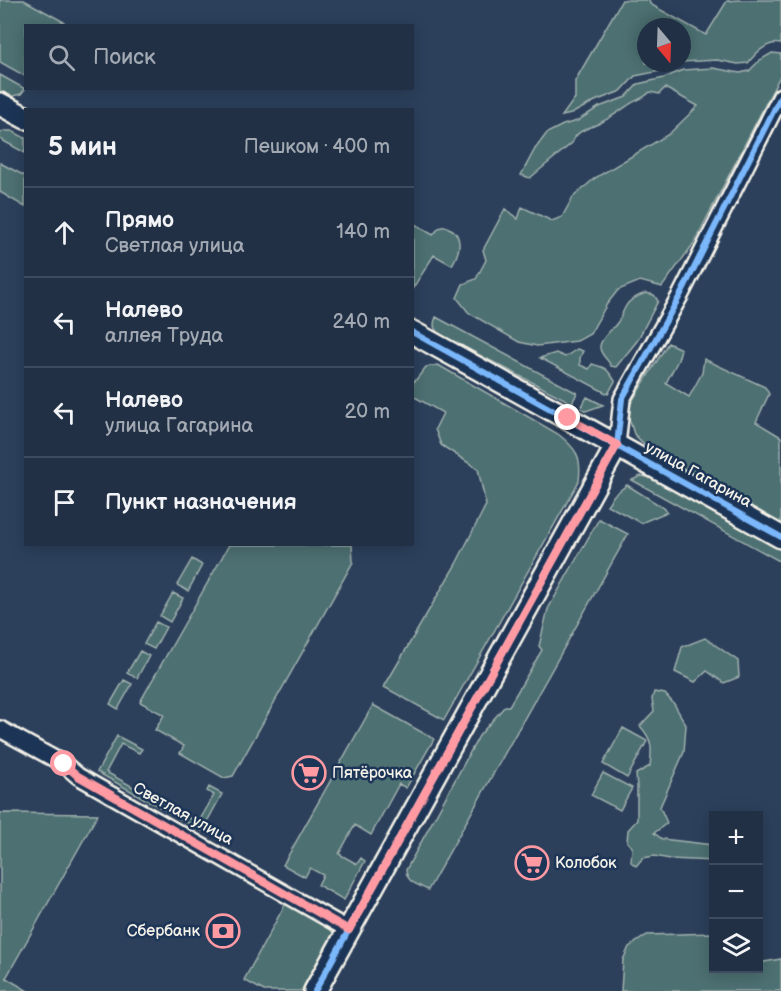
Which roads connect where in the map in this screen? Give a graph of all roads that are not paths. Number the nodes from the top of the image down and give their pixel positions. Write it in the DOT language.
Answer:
graph roads {
  1 [pos="781,96"];
  2 [pos="0,104"];
  3 [pos="24,117"];
  4 [pos="414,333"];
  5 [pos="617,445"];
  6 [pos="781,537"];
  7 [pos="0,729"];
  8 [pos="349,930"];
  9 [pos="315,991"];
  1 -- 5 [label="street"];
  2 -- 3 [label="street"];
  4 -- 5 [label="street, улица Гагарина"];
  5 -- 6 [label="street, улица Гагарина"];
  5 -- 8 [label="street"];
  7 -- 8 [label="street, Светлая улица"];
  8 -- 9 [label="street"];
}
